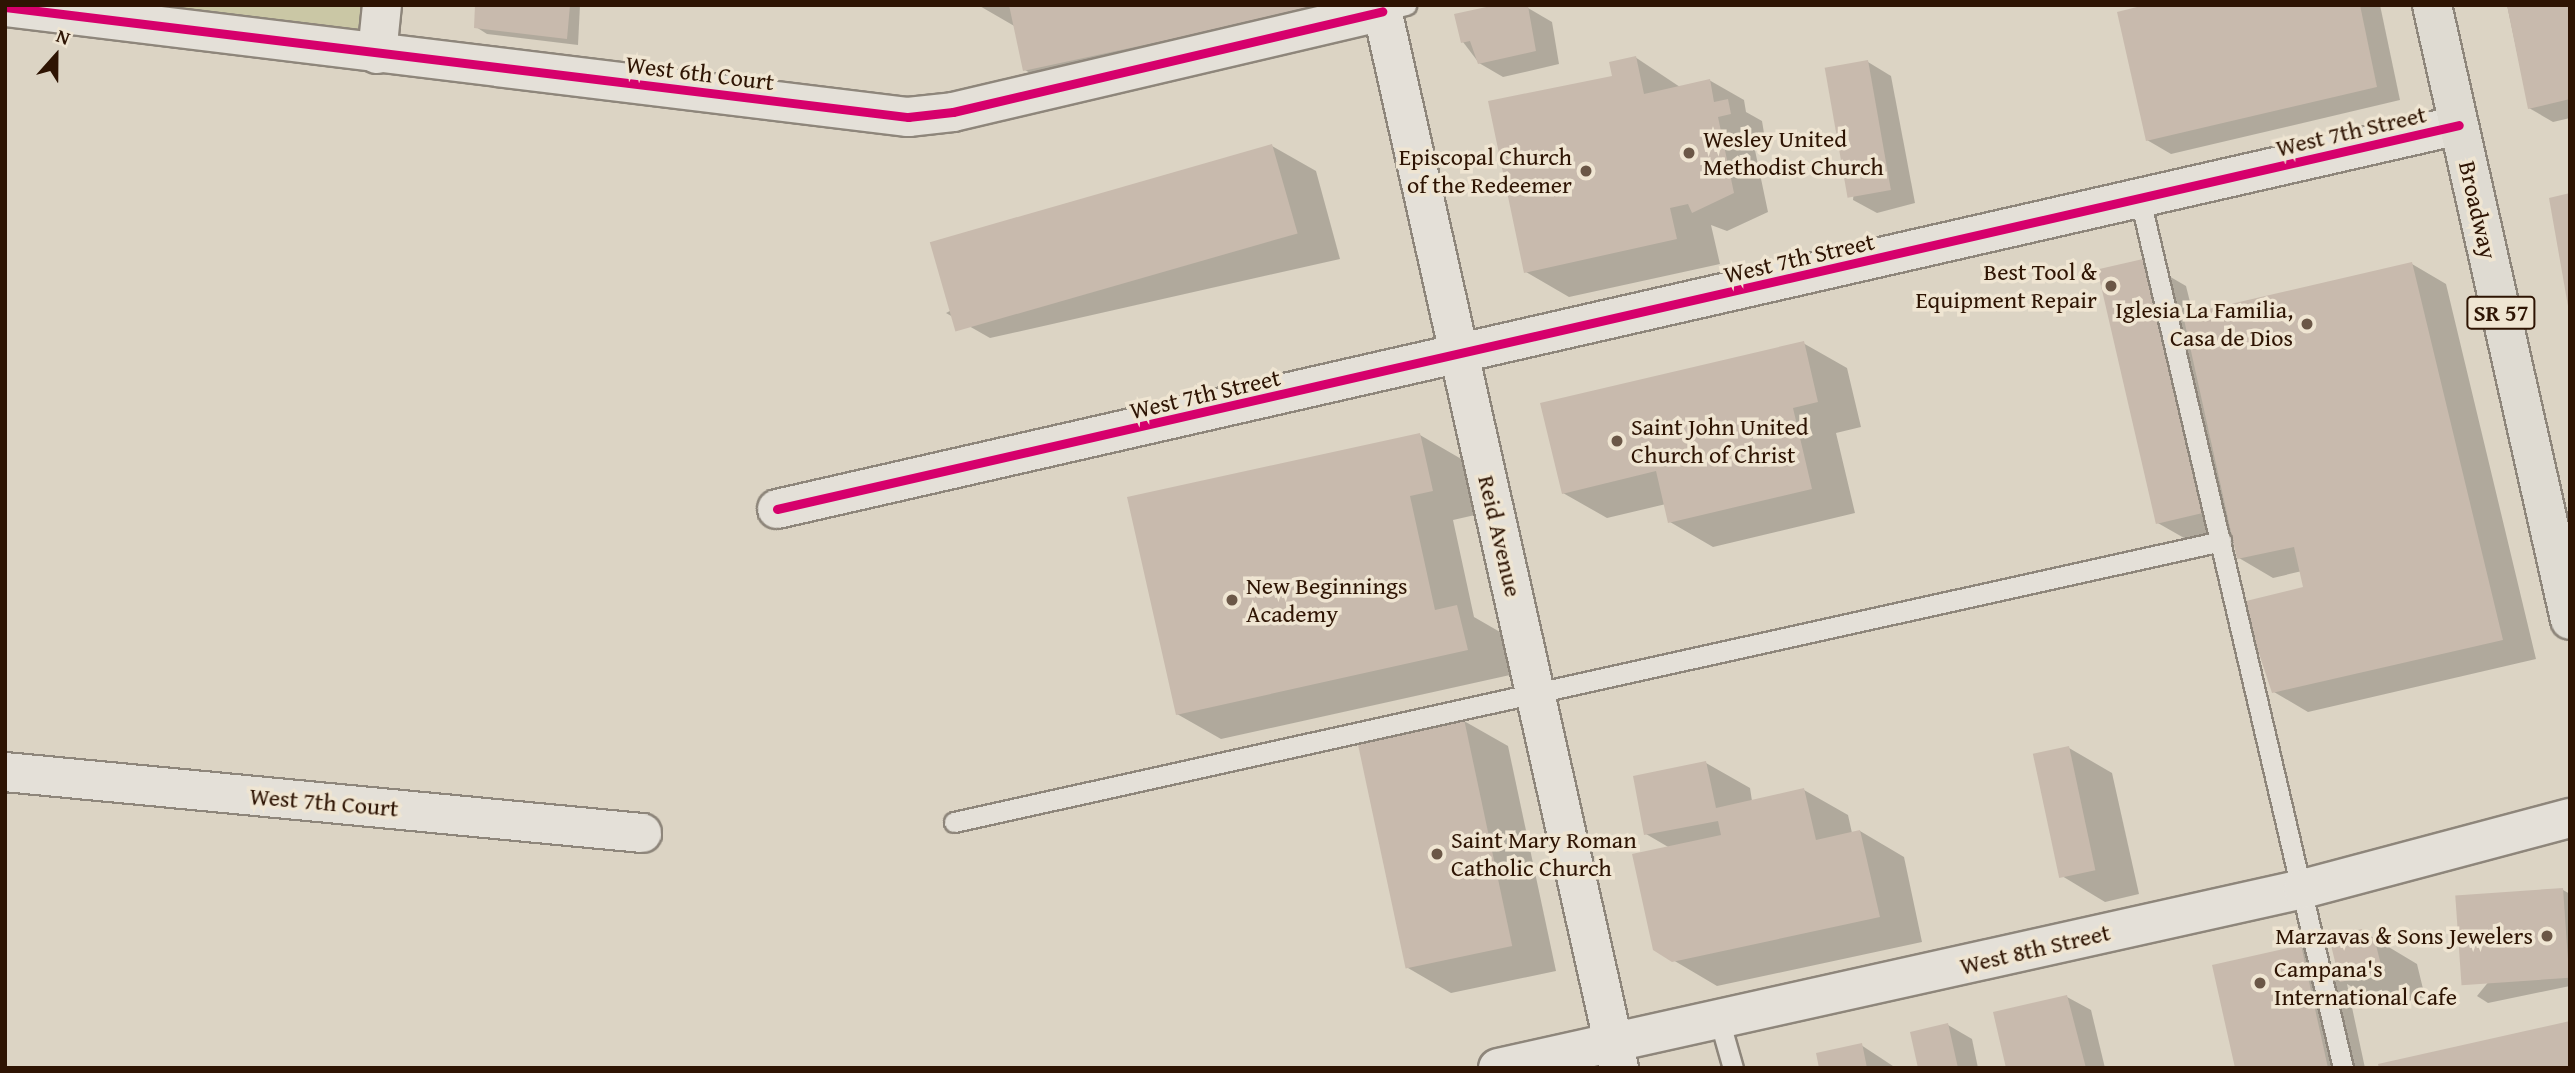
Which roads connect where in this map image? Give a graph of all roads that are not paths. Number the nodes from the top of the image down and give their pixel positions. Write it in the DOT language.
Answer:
graph roads {
  1 [pos="382,5"];
  2 [pos="2432,5"];
  3 [pos="5,7"];
  4 [pos="1390,7"];
  5 [pos="377,54"];
  6 [pos="2459,125"];
  7 [pos="2140,199"];
  8 [pos="1460,357"];
  9 [pos="777,509"];
  10 [pos="2221,541"];
  11 [pos="2570,620"];
  12 [pos="1536,696"];
  13 [pos="5,772"];
  14 [pos="2570,818"];
  15 [pos="954,822"];
  16 [pos="642,833"];
  17 [pos="2303,888"];
  18 [pos="1719,1019"];
  19 [pos="1616,1055"];
  20 [pos="1498,1068"];
  21 [pos="1733,1068"];
  22 [pos="2343,1068"];
  1 -- 5 [label="street"];
  2 -- 6 [label="main road, Broadway / SR 57"];
  3 -- 5 [label="street, West 6th Court"];
  4 -- 5 [label="street, West 6th Court"];
  4 -- 8 [label="street, Reid Avenue"];
  6 -- 7 [label="street, West 7th Street"];
  6 -- 11 [label="main road, Broadway / SR 57"];
  7 -- 8 [label="street, West 7th Street"];
  7 -- 10 [label="lane"];
  8 -- 9 [label="street, West 7th Street"];
  8 -- 12 [label="street, Reid Avenue"];
  10 -- 12 [label="lane"];
  10 -- 17 [label="lane"];
  12 -- 15 [label="lane"];
  12 -- 19 [label="street, Reid Avenue"];
  13 -- 16 [label="street, West 7th Court"];
  14 -- 17 [label="street, West 8th Street"];
  17 -- 18 [label="street, West 8th Street"];
  17 -- 22 [label="lane"];
  18 -- 19 [label="street, West 8th Street"];
  18 -- 21 [label="lane"];
  19 -- 20 [label="street, West 8th Street"];
}
